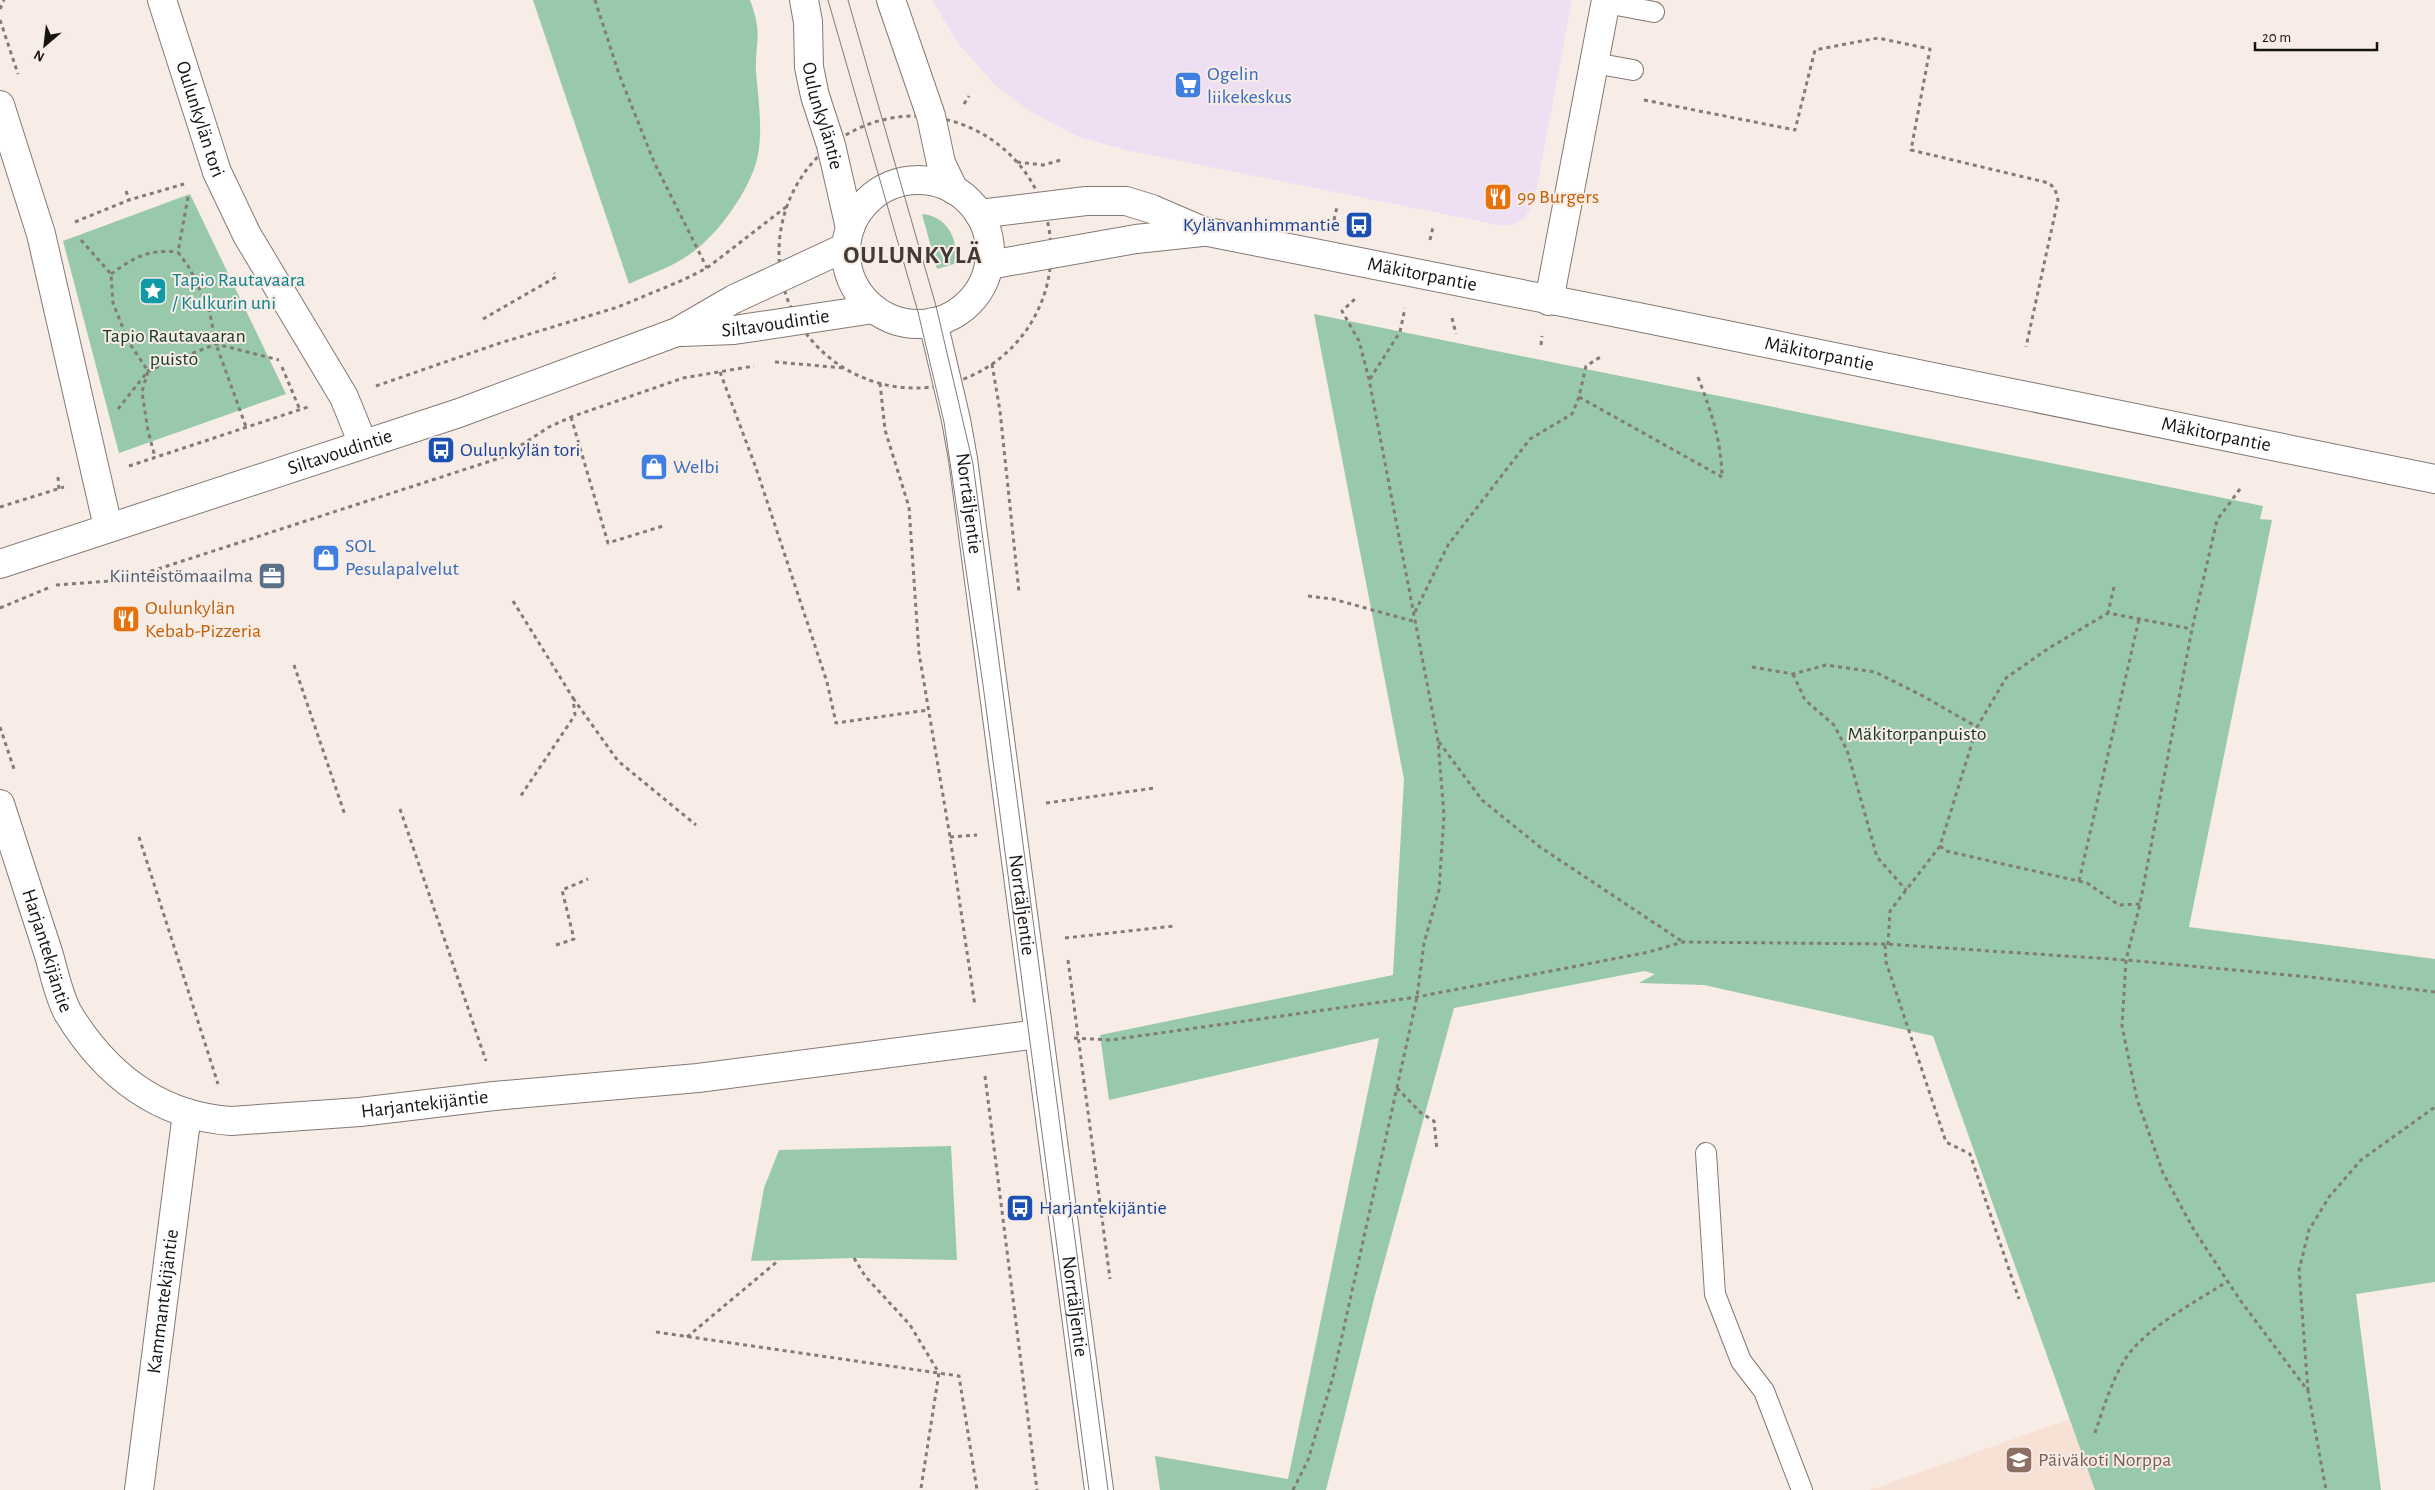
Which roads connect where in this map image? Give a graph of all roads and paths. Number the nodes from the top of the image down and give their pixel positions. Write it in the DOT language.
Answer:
graph roads {
  1 [pos="4,0"];
  2 [pos="162,0"];
  3 [pos="595,0"];
  4 [pos="804,0"];
  5 [pos="891,0"];
  6 [pos="1606,2"];
  7 [pos="0,9"];
  8 [pos="1654,12"];
  9 [pos="1594,63"];
  10 [pos="1633,70"];
  11 [pos="1641,99"];
  12 [pos="0,105"];
  13 [pos="906,116"];
  14 [pos="953,121"];
  15 [pos="846,134"];
  16 [pos="1061,160"];
  17 [pos="809,165"];
  18 [pos="217,172"];
  19 [pos="191,182"];
  20 [pos="954,190"];
  21 [pos="126,191"];
  22 [pos="129,200"];
  23 [pos="1337,207"];
  24 [pos="979,214"];
  25 [pos="1334,220"];
  26 [pos="67,225"];
  27 [pos="1433,227"];
  28 [pos="1203,232"];
  29 [pos="41,234"];
  30 [pos="848,238"];
  31 [pos="1430,240"];
  32 [pos="736,244"];
  33 [pos="178,252"];
  34 [pos="988,265"];
  35 [pos="707,268"];
  36 [pos="554,273"];
  37 [pos="111,274"];
  38 [pos="1047,286"];
  39 [pos="1356,298"];
  40 [pos="1549,301"];
  41 [pos="1406,308"];
  42 [pos="874,309"];
  43 [pos="1452,318"];
  44 [pos="483,319"];
  45 [pos="933,322"];
  46 [pos="677,332"];
  47 [pos="1456,334"];
  48 [pos="216,344"];
  49 [pos="2026,347"];
  50 [pos="1602,356"];
  51 [pos="279,360"];
  52 [pos="768,363"];
  53 [pos="758,365"];
  54 [pos="148,371"];
  55 [pos="720,372"];
  56 [pos="1698,377"];
  57 [pos="1369,379"];
  58 [pos="1579,397"];
  59 [pos="571,417"];
  60 [pos="246,427"];
  61 [pos="363,444"];
  62 [pos="155,457"];
  63 [pos="2435,479"];
  64 [pos="2240,489"];
  65 [pos="662,526"];
  66 [pos="108,527"];
  67 [pos="0,564"];
  68 [pos="2114,587"];
  69 [pos="1308,596"];
  70 [pos="513,601"];
  71 [pos="1020,602"];
  72 [pos="0,608"];
  73 [pos="1415,613"];
  74 [pos="2108,613"];
  75 [pos="2139,619"];
  76 [pos="1416,622"];
  77 [pos="2192,629"];
  78 [pos="294,665"];
  79 [pos="1752,667"];
  80 [pos="1793,674"];
  81 [pos="573,698"];
  82 [pos="928,710"];
  83 [pos="0,727"];
  84 [pos="1977,727"];
  85 [pos="1438,741"];
  86 [pos="17,778"];
  87 [pos="1155,788"];
  88 [pos="1044,794"];
  89 [pos="520,797"];
  90 [pos="1046,803"];
  91 [pos="0,804"];
  92 [pos="400,809"];
  93 [pos="1047,813"];
  94 [pos="346,814"];
  95 [pos="696,825"];
  96 [pos="139,837"];
  97 [pos="1940,846"];
  98 [pos="588,879"];
  99 [pos="2079,881"];
  100 [pos="1906,890"];
  101 [pos="2140,904"];
  102 [pos="1174,926"];
  103 [pos="1063,929"];
  104 [pos="1065,938"];
  105 [pos="1684,942"];
  106 [pos="1886,944"];
  107 [pos="556,945"];
  108 [pos="1066,948"];
  109 [pos="1067,957"];
  110 [pos="2126,960"];
  111 [pos="2435,992"];
  112 [pos="1417,997"];
  113 [pos="1038,1034"];
  114 [pos="1079,1038"];
  115 [pos="980,1041"];
  116 [pos="485,1058"];
  117 [pos="218,1085"];
  118 [pos="1397,1087"];
  119 [pos="2435,1107"];
  120 [pos="187,1113"];
  121 [pos="1437,1150"];
  122 [pos="1706,1153"];
  123 [pos="854,1258"];
  124 [pos="779,1260"];
  125 [pos="2228,1281"];
  126 [pos="1110,1284"];
  127 [pos="2019,1299"];
  128 [pos="656,1332"];
  129 [pos="686,1337"];
  130 [pos="939,1373"];
  131 [pos="2308,1391"];
  132 [pos="2095,1433"];
  133 [pos="921,1488"];
  134 [pos="139,1490"];
  135 [pos="977,1490"];
  136 [pos="1037,1490"];
  137 [pos="1099,1490"];
  138 [pos="1293,1490"];
  139 [pos="1802,1490"];
  140 [pos="2326,1490"];
  1 -- 7 [label="path"];
  2 -- 18 [label="street, Oulunkylän tori"];
  3 -- 35 [label="path"];
  4 -- 30 [label="street, Oulunkyläntie"];
  5 -- 20 [label="street"];
  6 -- 8 [label="lane"];
  6 -- 9 [label="street"];
  9 -- 10 [label="lane"];
  9 -- 40 [label="street"];
  11 -- 49 [label="path"];
  12 -- 29 [label="street"];
  13 -- 15 [label="path"];
  14 -- 16 [label="path"];
  17 -- 32 [label="path"];
  18 -- 19 [label="path"];
  18 -- 61 [label="street, Oulunkylän tori"];
  19 -- 22 [label="path"];
  19 -- 33 [label="path"];
  20 -- 24 [label="street"];
  20 -- 30 [label="street"];
  21 -- 22 [label="path"];
  22 -- 26 [label="path"];
  23 -- 25 [label="path"];
  24 -- 28 [label="street, Mäkitorpantie"];
  24 -- 34 [label="street"];
  26 -- 29 [label="path"];
  26 -- 37 [label="path"];
  27 -- 31 [label="path"];
  28 -- 34 [label="street, Mäkitorpantie"];
  28 -- 40 [label="street, Mäkitorpantie"];
  29 -- 66 [label="street"];
  30 -- 42 [label="street"];
  30 -- 46 [label="street, Siltavoudintie"];
  33 -- 37 [label="path"];
  33 -- 48 [label="path"];
  34 -- 45 [label="street"];
  36 -- 44 [label="path"];
  37 -- 54 [label="path"];
  38 -- 71 [label="path"];
  39 -- 57 [label="path"];
  40 -- 63 [label="street, Mäkitorpantie"];
  41 -- 57 [label="path"];
  42 -- 45 [label="street"];
  42 -- 46 [label="street, Siltavoudintie"];
  43 -- 47 [label="path"];
  45 -- 113 [label="street, Norrtäljentie"];
  46 -- 61 [label="street, Siltavoudintie"];
  48 -- 51 [label="path"];
  48 -- 54 [label="path"];
  48 -- 60 [label="path"];
  50 -- 58 [label="path"];
  52 -- 82 [label="path"];
  53 -- 55 [label="path"];
  54 -- 62 [label="path"];
  55 -- 59 [label="path"];
  55 -- 82 [label="path"];
  56 -- 58 [label="path"];
  57 -- 73 [label="path"];
  58 -- 73 [label="path"];
  59 -- 65 [label="path"];
  59 -- 72 [label="path"];
  61 -- 66 [label="street, Siltavoudintie"];
  64 -- 77 [label="path"];
  66 -- 67 [label="street, Siltavoudintie"];
  68 -- 74 [label="path"];
  69 -- 76 [label="path"];
  70 -- 81 [label="path"];
  73 -- 76 [label="path"];
  74 -- 75 [label="path"];
  74 -- 84 [label="path"];
  75 -- 77 [label="path"];
  75 -- 99 [label="path"];
  76 -- 85 [label="path"];
  77 -- 101 [label="path"];
  78 -- 94 [label="path"];
  79 -- 80 [label="path"];
  80 -- 84 [label="path"];
  80 -- 100 [label="path"];
  81 -- 89 [label="path"];
  81 -- 95 [label="path"];
  82 -- 115 [label="path"];
  83 -- 86 [label="path"];
  84 -- 97 [label="path"];
  85 -- 105 [label="path"];
  85 -- 112 [label="path"];
  87 -- 90 [label="path"];
  88 -- 90 [label="path"];
  90 -- 93 [label="path"];
  91 -- 120 [label="street, Harjantekijäntie"];
  92 -- 116 [label="path"];
  96 -- 117 [label="path"];
  97 -- 99 [label="path"];
  97 -- 100 [label="path"];
  98 -- 107 [label="path"];
  99 -- 101 [label="path"];
  100 -- 106 [label="path"];
  101 -- 110 [label="path"];
  102 -- 104 [label="path"];
  103 -- 104 [label="path"];
  104 -- 108 [label="path"];
  105 -- 106 [label="path"];
  105 -- 112 [label="path"];
  106 -- 110 [label="path"];
  106 -- 127 [label="path"];
  109 -- 114 [label="path"];
  110 -- 111 [label="path"];
  110 -- 125 [label="path"];
  112 -- 114 [label="path"];
  112 -- 118 [label="path"];
  113 -- 115 [label="street, Harjantekijäntie"];
  113 -- 137 [label="street, Norrtäljentie"];
  114 -- 126 [label="path"];
  115 -- 120 [label="street, Harjantekijäntie"];
  115 -- 136 [label="path"];
  118 -- 121 [label="path"];
  118 -- 138 [label="path"];
  119 -- 131 [label="path"];
  120 -- 134 [label="street, Kammantekijäntie"];
  122 -- 139 [label="lane"];
  123 -- 130 [label="path"];
  124 -- 129 [label="path"];
  125 -- 131 [label="path"];
  125 -- 132 [label="path"];
  128 -- 129 [label="path"];
  129 -- 130 [label="path"];
  130 -- 133 [label="path"];
  130 -- 135 [label="path"];
  131 -- 140 [label="path"];
}
